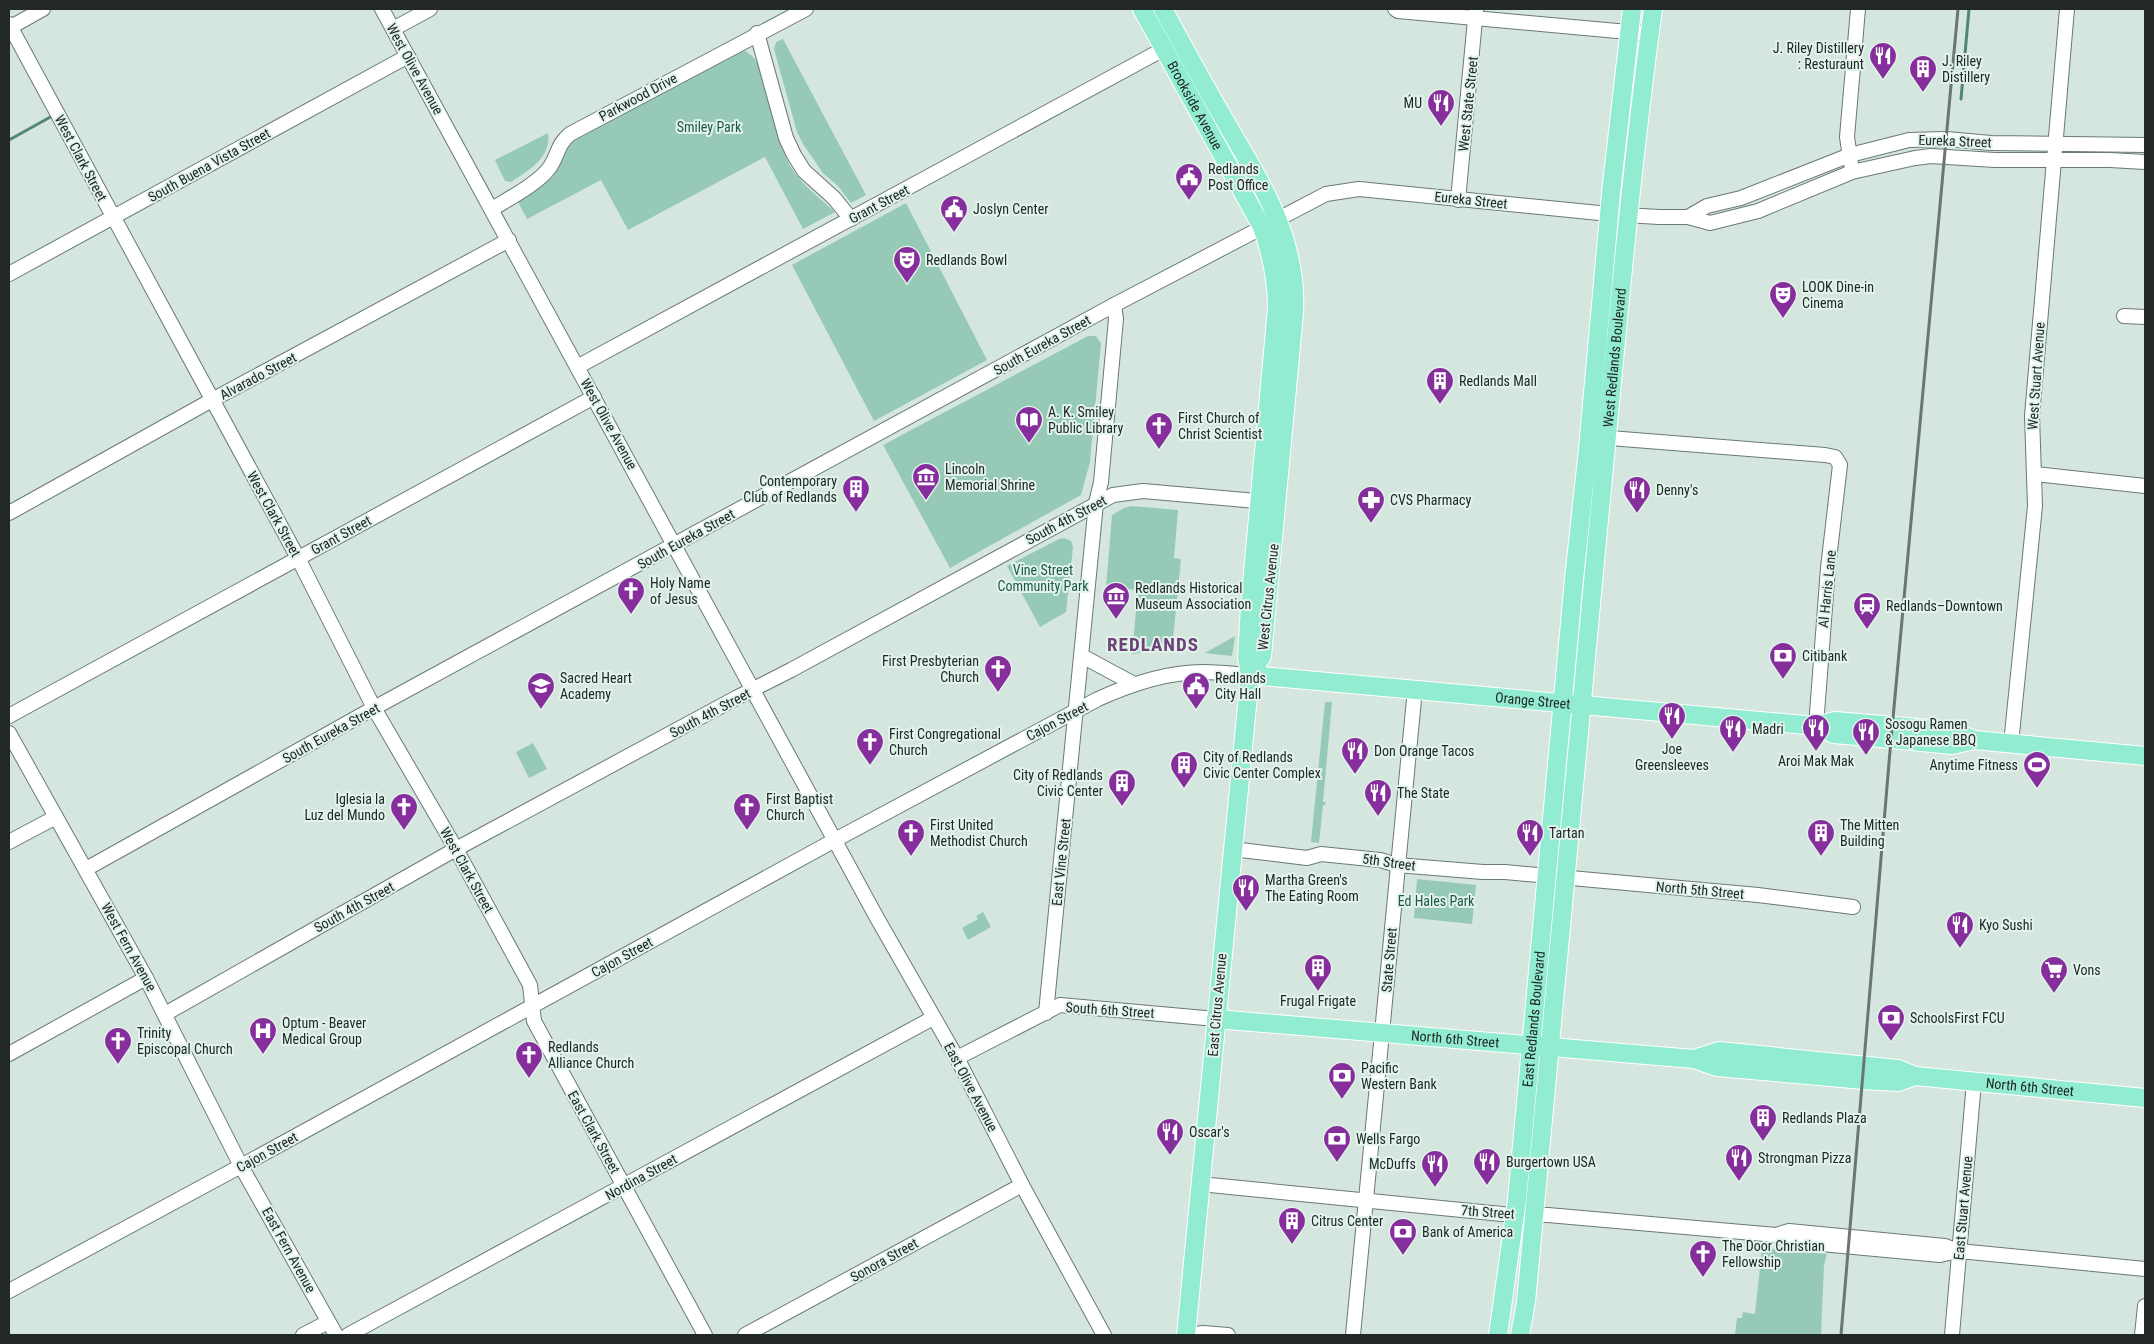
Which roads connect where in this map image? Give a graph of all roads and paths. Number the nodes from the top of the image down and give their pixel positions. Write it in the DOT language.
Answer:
graph roads {
  1 [pos="43,9"];
  2 [pos="382,9"];
  3 [pos="430,9"];
  4 [pos="806,9"];
  5 [pos="1142,9"];
  6 [pos="1163,9"];
  7 [pos="1632,9"];
  8 [pos="1653,9"];
  9 [pos="1858,9"];
  10 [pos="2067,9"];
  11 [pos="1396,10"];
  12 [pos="1476,13"];
  13 [pos="784,14"];
  14 [pos="9,26"];
  15 [pos="393,28"];
  16 [pos="1628,32"];
  17 [pos="757,34"];
  18 [pos="1650,34"];
  19 [pos="1180,41"];
  20 [pos="1163,49"];
  21 [pos="408,56"];
  22 [pos="2055,143"];
  23 [pos="2145,145"];
  24 [pos="1850,155"];
  25 [pos="2054,161"];
  26 [pos="2145,162"];
  27 [pos="1852,172"];
  28 [pos="1458,200"];
  29 [pos="492,209"];
  30 [pos="1609,214"];
  31 [pos="1629,215"];
  32 [pos="113,217"];
  33 [pos="1688,217"];
  34 [pos="1278,218"];
  35 [pos="851,219"];
  36 [pos="1262,227"];
  37 [pos="509,240"];
  38 [pos="9,274"];
  39 [pos="1114,305"];
  40 [pos="2124,316"];
  41 [pos="2145,317"];
  42 [pos="578,367"];
  43 [pos="594,397"];
  44 [pos="212,400"];
  45 [pos="1589,436"];
  46 [pos="1607,438"];
  47 [pos="2035,474"];
  48 [pos="2145,486"];
  49 [pos="1268,502"];
  50 [pos="1096,503"];
  51 [pos="9,513"];
  52 [pos="675,545"];
  53 [pos="298,558"];
  54 [pos="1082,656"];
  55 [pos="1250,674"];
  56 [pos="1134,684"];
  57 [pos="1415,689"];
  58 [pos="753,690"];
  59 [pos="1563,703"];
  60 [pos="1581,705"];
  61 [pos="374,708"];
  62 [pos="1077,711"];
  63 [pos="9,716"];
  64 [pos="1816,726"];
  65 [pos="9,733"];
  66 [pos="2011,744"];
  67 [pos="2145,756"];
  68 [pos="56,817"];
  69 [pos="835,840"];
  70 [pos="9,842"];
  71 [pos="456,849"];
  72 [pos="1232,849"];
  73 [pos="1397,865"];
  74 [pos="86,869"];
  75 [pos="1547,877"];
  76 [pos="1565,878"];
  77 [pos="1853,907"];
  78 [pos="146,978"];
  79 [pos="533,1006"];
  80 [pos="1046,1013"];
  81 [pos="165,1014"];
  82 [pos="933,1018"];
  83 [pos="1216,1019"];
  84 [pos="1382,1033"];
  85 [pos="1531,1046"];
  86 [pos="1550,1047"];
  87 [pos="9,1054"];
  88 [pos="957,1058"];
  89 [pos="1974,1082"];
  90 [pos="2145,1098"];
  91 [pos="242,1166"];
  92 [pos="1200,1184"];
  93 [pos="1022,1185"];
  94 [pos="624,1186"];
  95 [pos="1366,1201"];
  96 [pos="1516,1214"];
  97 [pos="1534,1215"];
  98 [pos="1959,1251"];
  99 [pos="2145,1269"];
  100 [pos="9,1291"];
  101 [pos="2145,1306"];
  102 [pos="328,1322"];
  103 [pos="303,1335"];
  104 [pos="336,1335"];
  105 [pos="348,1335"];
  106 [pos="705,1335"];
  107 [pos="746,1335"];
  108 [pos="1104,1335"];
  109 [pos="1186,1335"];
  110 [pos="1228,1335"];
  111 [pos="1353,1335"];
  112 [pos="1498,1335"];
  113 [pos="1520,1335"];
  114 [pos="1952,1335"];
  115 [pos="2142,1335"];
  1 -- 14 [label="street"];
  2 -- 15 [label="street, West Olive Avenue"];
  3 -- 15 [label="street"];
  4 -- 13 [label="street, Parkwood Drive"];
  5 -- 20 [label="main road, Brookside Avenue"];
  6 -- 19 [label="main road, Brookside Avenue"];
  7 -- 16 [label="main road, West Redlands Boulevard"];
  8 -- 18 [label="main road, West Redlands Boulevard"];
  9 -- 24 [label="street"];
  10 -- 22 [label="street, West Stuart Avenue"];
  11 -- 12 [label="street"];
  12 -- 16 [label="street"];
  12 -- 28 [label="street, West State Street"];
  13 -- 17 [label="street, Parkwood Drive"];
  14 -- 32 [label="street, West Clark Street"];
  15 -- 21 [label="street, West Olive Avenue"];
  16 -- 18 [label="street"];
  16 -- 30 [label="main road, West Redlands Boulevard"];
  17 -- 29 [label="street, Parkwood Drive"];
  17 -- 35 [label="street"];
  18 -- 31 [label="main road, West Redlands Boulevard"];
  19 -- 20 [label="street, Grant Street"];
  19 -- 34 [label="main road, Brookside Avenue"];
  20 -- 35 [label="street, Grant Street"];
  20 -- 36 [label="main road, Brookside Avenue"];
  21 -- 29 [label="street, West Olive Avenue"];
  21 -- 32 [label="street, South Buena Vista Street"];
  22 -- 23 [label="street, Eureka Street"];
  22 -- 24 [label="street, Eureka Street"];
  22 -- 25 [label="street, West Stuart Avenue"];
  24 -- 27 [label="street"];
  24 -- 33 [label="street, Eureka Street"];
  25 -- 26 [label="street, Eureka Street"];
  25 -- 27 [label="street, Eureka Street"];
  25 -- 47 [label="street, West Stuart Avenue"];
  27 -- 33 [label="street, Eureka Street"];
  28 -- 30 [label="street, Eureka Street"];
  28 -- 34 [label="street, Eureka Street"];
  29 -- 37 [label="street, West Olive Avenue"];
  30 -- 31 [label="street, Eureka Street"];
  30 -- 45 [label="main road, West Redlands Boulevard"];
  31 -- 33 [label="street, Eureka Street"];
  31 -- 46 [label="main road, West Redlands Boulevard"];
  32 -- 38 [label="street, South Buena Vista Street"];
  32 -- 44 [label="street, West Clark Street"];
  34 -- 36 [label="street, Eureka Street"];
  34 -- 49 [label="main road, West Citrus Avenue"];
  35 -- 42 [label="street, Grant Street"];
  36 -- 39 [label="street, South Eureka Street"];
  36 -- 49 [label="main road, West Citrus Avenue"];
  37 -- 42 [label="street, West Olive Avenue"];
  37 -- 44 [label="street, Alvarado Street"];
  39 -- 50 [label="street, East Vine Street"];
  39 -- 52 [label="street, South Eureka Street"];
  40 -- 41 [label="street"];
  42 -- 43 [label="street, West Olive Avenue"];
  43 -- 52 [label="street, West Olive Avenue"];
  43 -- 53 [label="street, Grant Street"];
  44 -- 51 [label="street, Alvarado Street"];
  44 -- 53 [label="street, West Clark Street"];
  45 -- 46 [label="street"];
  45 -- 59 [label="main road, West Redlands Boulevard"];
  46 -- 60 [label="main road, West Redlands Boulevard"];
  46 -- 64 [label="street, Al Harris Lane"];
  47 -- 48 [label="street"];
  47 -- 66 [label="street, West Stuart Avenue"];
  49 -- 50 [label="street, South 4th Street"];
  49 -- 55 [label="main road, West Citrus Avenue"];
  50 -- 54 [label="street, East Vine Street"];
  50 -- 58 [label="street, South 4th Street"];
  52 -- 58 [label="street, West Olive Avenue"];
  52 -- 61 [label="street, South Eureka Street"];
  53 -- 61 [label="street, West Clark Street"];
  53 -- 63 [label="street, Grant Street"];
  54 -- 56 [label="street"];
  54 -- 62 [label="street, East Vine Street"];
  55 -- 56 [label="street, Cajon Street"];
  55 -- 57 [label="main road, Orange Street"];
  55 -- 72 [label="main road, East Citrus Avenue"];
  56 -- 62 [label="street, Cajon Street"];
  57 -- 59 [label="main road, Orange Street"];
  57 -- 73 [label="street, State Street"];
  58 -- 69 [label="street, West Olive Avenue"];
  58 -- 71 [label="street, South 4th Street"];
  59 -- 60 [label="main road, Orange Street"];
  59 -- 75 [label="main road, East Redlands Boulevard"];
  60 -- 64 [label="main road, Orange Street"];
  60 -- 76 [label="main road, East Redlands Boulevard"];
  61 -- 71 [label="street, West Clark Street"];
  61 -- 74 [label="street, South Eureka Street"];
  62 -- 69 [label="street, Cajon Street"];
  62 -- 80 [label="street, East Vine Street"];
  64 -- 66 [label="main road, Orange Street"];
  65 -- 68 [label="street, West Fern Avenue"];
  66 -- 67 [label="main road, Orange Street"];
  68 -- 70 [label="street"];
  68 -- 74 [label="street, West Fern Avenue"];
  69 -- 79 [label="street, Cajon Street"];
  69 -- 82 [label="street, East Olive Avenue"];
  71 -- 79 [label="street, West Clark Street"];
  71 -- 81 [label="street, South 4th Street"];
  72 -- 73 [label="street, 5th Street"];
  72 -- 83 [label="main road, East Citrus Avenue"];
  73 -- 75 [label="street, 5th Street"];
  73 -- 84 [label="street, State Street"];
  74 -- 78 [label="street, West Fern Avenue"];
  75 -- 76 [label="street, North 5th Street"];
  75 -- 85 [label="main road, East Redlands Boulevard"];
  76 -- 77 [label="street, North 5th Street"];
  76 -- 86 [label="main road, East Redlands Boulevard"];
  78 -- 81 [label="street, West Fern Avenue"];
  78 -- 87 [label="street"];
  79 -- 91 [label="street, Cajon Street"];
  79 -- 94 [label="street, East Clark Street"];
  80 -- 83 [label="street, South 6th Street"];
  80 -- 88 [label="street, South 6th Street"];
  81 -- 91 [label="street, West Fern Avenue"];
  82 -- 88 [label="street, East Olive Avenue"];
  82 -- 94 [label="street, Nordina Street"];
  83 -- 84 [label="main road, North 6th Street"];
  83 -- 92 [label="main road, East Citrus Avenue"];
  84 -- 85 [label="main road, North 6th Street"];
  84 -- 95 [label="street, State Street"];
  85 -- 86 [label="main road, North 6th Street"];
  85 -- 96 [label="main road, East Redlands Boulevard"];
  86 -- 89 [label="main road, North 6th Street"];
  86 -- 97 [label="main road, East Redlands Boulevard"];
  88 -- 93 [label="street, East Olive Avenue"];
  89 -- 90 [label="main road, North 6th Street"];
  89 -- 98 [label="street, East Stuart Avenue"];
  91 -- 100 [label="street, Cajon Street"];
  91 -- 102 [label="street, East Fern Avenue"];
  92 -- 95 [label="street, 7th Street"];
  92 -- 109 [label="main road, East Citrus Avenue"];
  93 -- 107 [label="street, Sonora Street"];
  93 -- 108 [label="street, East Olive Avenue"];
  94 -- 105 [label="street, Nordina Street"];
  94 -- 106 [label="street, East Clark Street"];
  95 -- 96 [label="street, 7th Street"];
  95 -- 111 [label="street, State Street"];
  96 -- 97 [label="street, 7th Street"];
  96 -- 112 [label="main road, East Redlands Boulevard"];
  97 -- 98 [label="street, 7th Street"];
  97 -- 113 [label="main road, East Redlands Boulevard"];
  98 -- 99 [label="street, 7th Street"];
  98 -- 114 [label="street, East Stuart Avenue"];
  101 -- 115 [label="street"];
  102 -- 103 [label="street"];
  102 -- 104 [label="street, East Fern Avenue"];
  109 -- 110 [label="street"];
}
